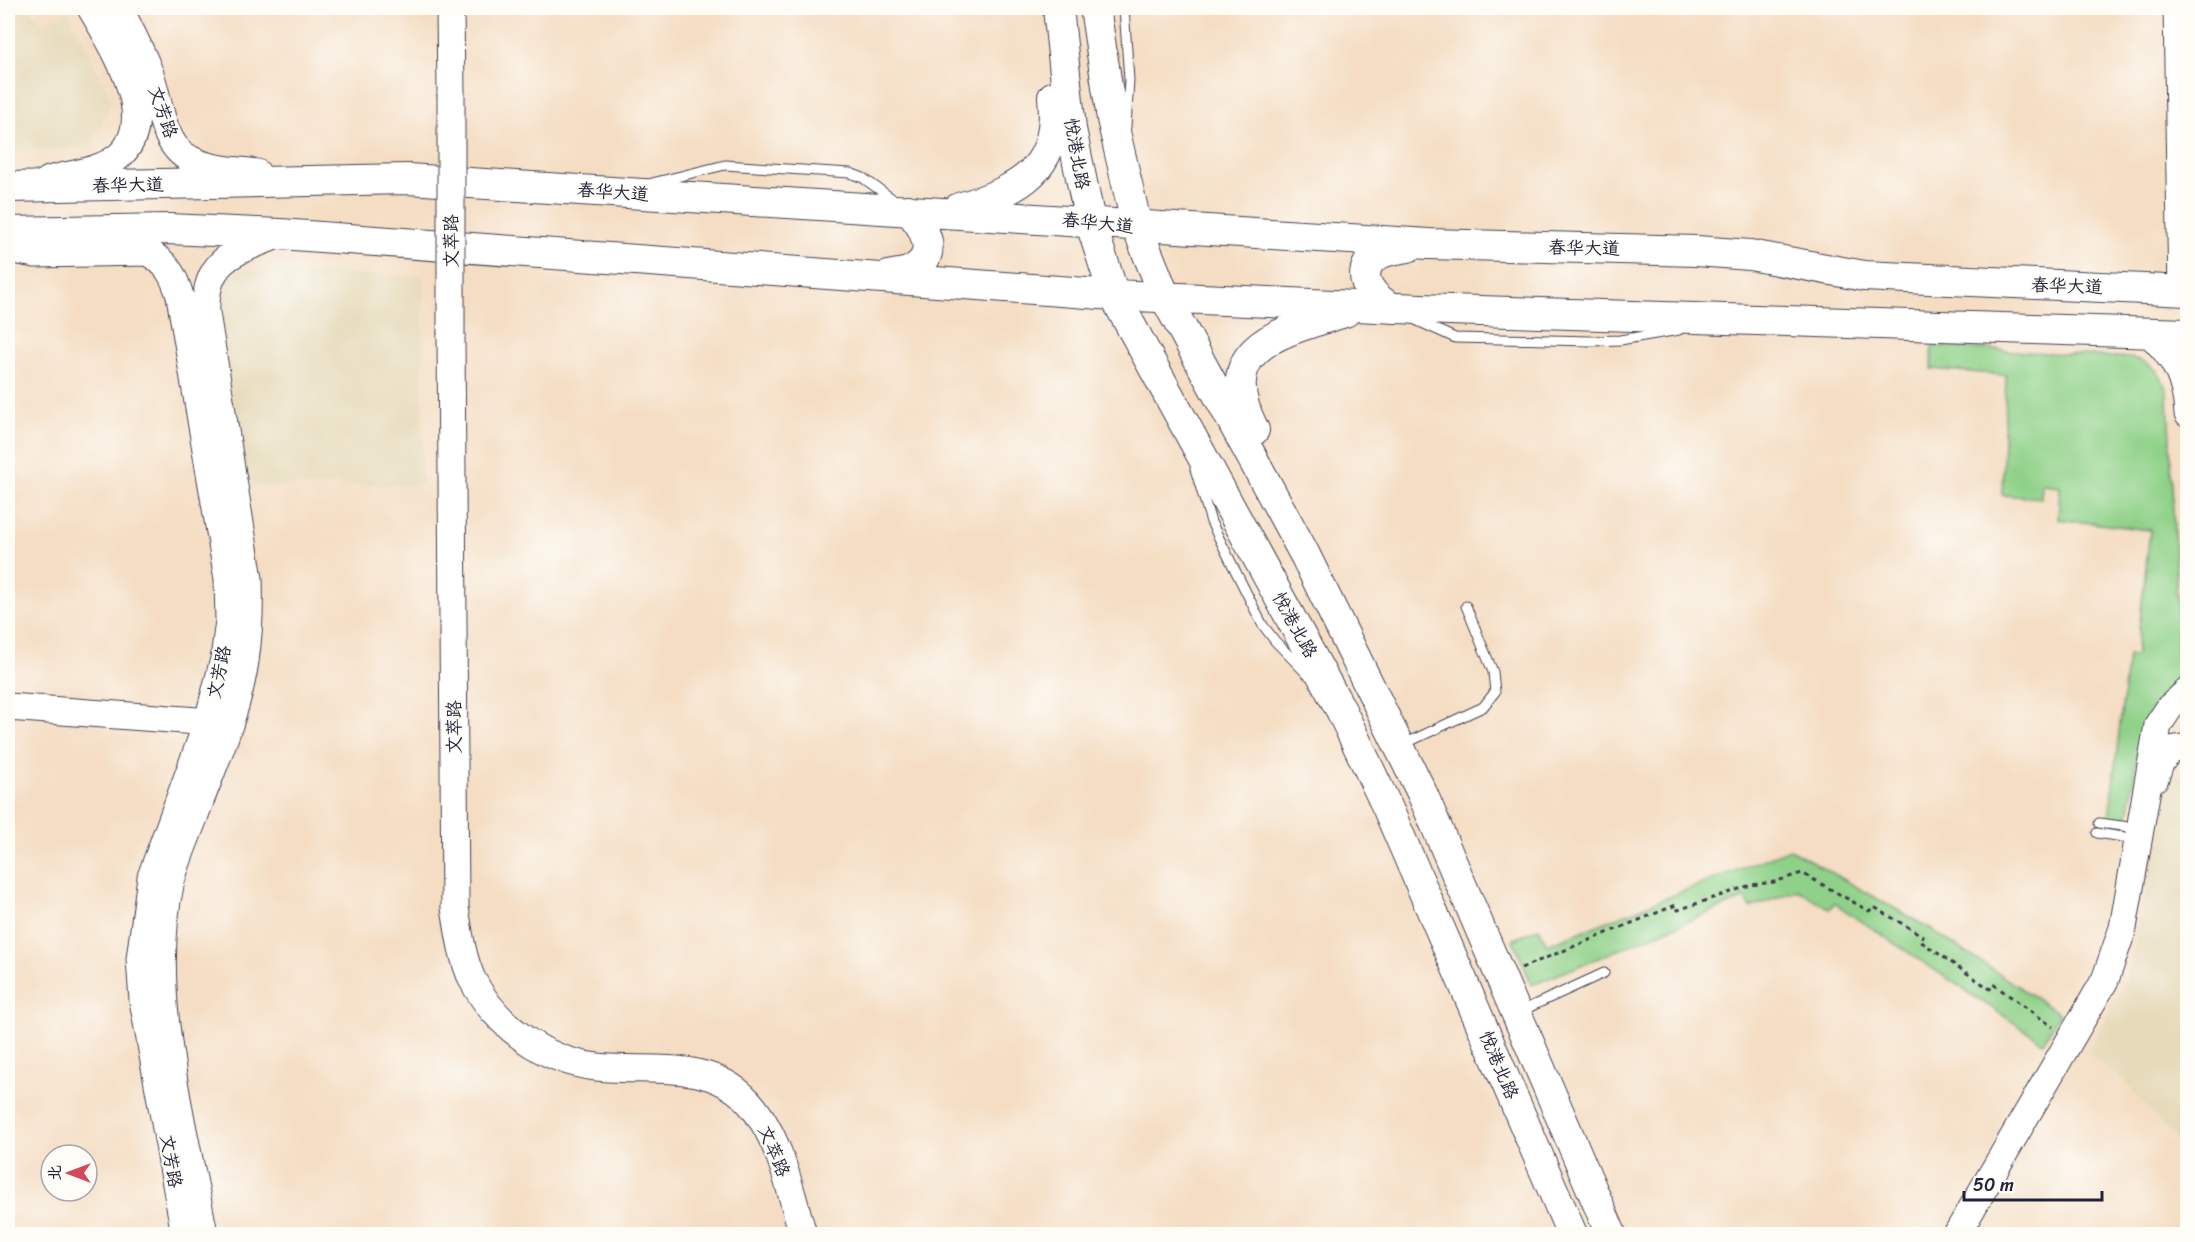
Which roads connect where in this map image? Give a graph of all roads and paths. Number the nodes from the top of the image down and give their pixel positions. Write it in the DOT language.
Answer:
graph roads {
  1 [pos="91,8"];
  2 [pos="119,8"];
  3 [pos="450,8"];
  4 [pos="1043,8"];
  5 [pos="1058,8"];
  6 [pos="1095,8"];
  7 [pos="1124,8"];
  8 [pos="2177,8"];
  9 [pos="1123,168"];
  10 [pos="318,181"];
  11 [pos="16,187"];
  12 [pos="908,210"];
  13 [pos="944,212"];
  14 [pos="1090,221"];
  15 [pos="1137,227"];
  16 [pos="8,232"];
  17 [pos="279,234"];
  18 [pos="1429,244"];
  19 [pos="8,249"];
  20 [pos="880,278"];
  21 [pos="2185,291"];
  22 [pos="1114,295"];
  23 [pos="1165,297"];
  24 [pos="1378,307"];
  25 [pos="2149,333"];
  26 [pos="2187,334"];
  27 [pos="2187,414"];
  28 [pos="1305,555"];
  29 [pos="1466,606"];
  30 [pos="2187,691"];
  31 [pos="8,707"];
  32 [pos="219,722"];
  33 [pos="1399,746"];
  34 [pos="2187,747"];
  35 [pos="2143,824"];
  36 [pos="2098,828"];
  37 [pos="1517,970"];
  38 [pos="1604,973"];
  39 [pos="1516,1014"];
  40 [pos="2059,1032"];
  41 [pos="185,1234"];
  42 [pos="204,1234"];
  43 [pos="803,1234"];
  44 [pos="1572,1234"];
  45 [pos="1611,1234"];
  46 [pos="1957,1234"];
  1 -- 11 [label="street, 文芳路"];
  2 -- 10 [label="street, 文芳路"];
  3 -- 43 [label="street, 文萃路, bridge"];
  4 -- 13 [label="main road"];
  5 -- 14 [label="main road, 悦港北路"];
  6 -- 9 [label="main road, 悦港北路"];
  7 -- 9 [label="lane"];
  8 -- 21 [label="street"];
  9 -- 15 [label="main road, 悦港北路"];
  10 -- 11 [label="main road, 春华大道"];
  10 -- 12 [label="main road, 春华大道"];
  12 -- 13 [label="main road, 春华大道"];
  12 -- 20 [label="main road"];
  13 -- 14 [label="main road, 春华大道"];
  14 -- 15 [label="main road, 春华大道"];
  14 -- 22 [label="main road, 悦港北路"];
  15 -- 18 [label="main road, 春华大道"];
  15 -- 23 [label="main road, 悦港北路"];
  16 -- 17 [label="main road"];
  17 -- 20 [label="main road"];
  17 -- 32 [label="street, 文芳路"];
  18 -- 21 [label="main road, 春华大道"];
  18 -- 24 [label="main road"];
  19 -- 32 [label="street, 文芳路"];
  20 -- 22 [label="main road"];
  22 -- 23 [label="main road"];
  22 -- 44 [label="main road, 悦港北路"];
  23 -- 24 [label="main road"];
  23 -- 28 [label="main road, 悦港北路"];
  24 -- 25 [label="main road"];
  24 -- 28 [label="main road"];
  25 -- 26 [label="main road"];
  25 -- 27 [label="street"];
  28 -- 33 [label="main road, 悦港北路"];
  29 -- 33 [label="lane"];
  30 -- 35 [label="street"];
  31 -- 32 [label="street"];
  32 -- 41 [label="street, 文芳路"];
  32 -- 42 [label="street, 文芳路"];
  33 -- 39 [label="main road, 悦港北路"];
  34 -- 35 [label="street"];
  35 -- 36 [label="lane"];
  35 -- 46 [label="street"];
  37 -- 40 [label="path"];
  38 -- 39 [label="lane"];
  39 -- 45 [label="main road, 悦港北路"];
}
